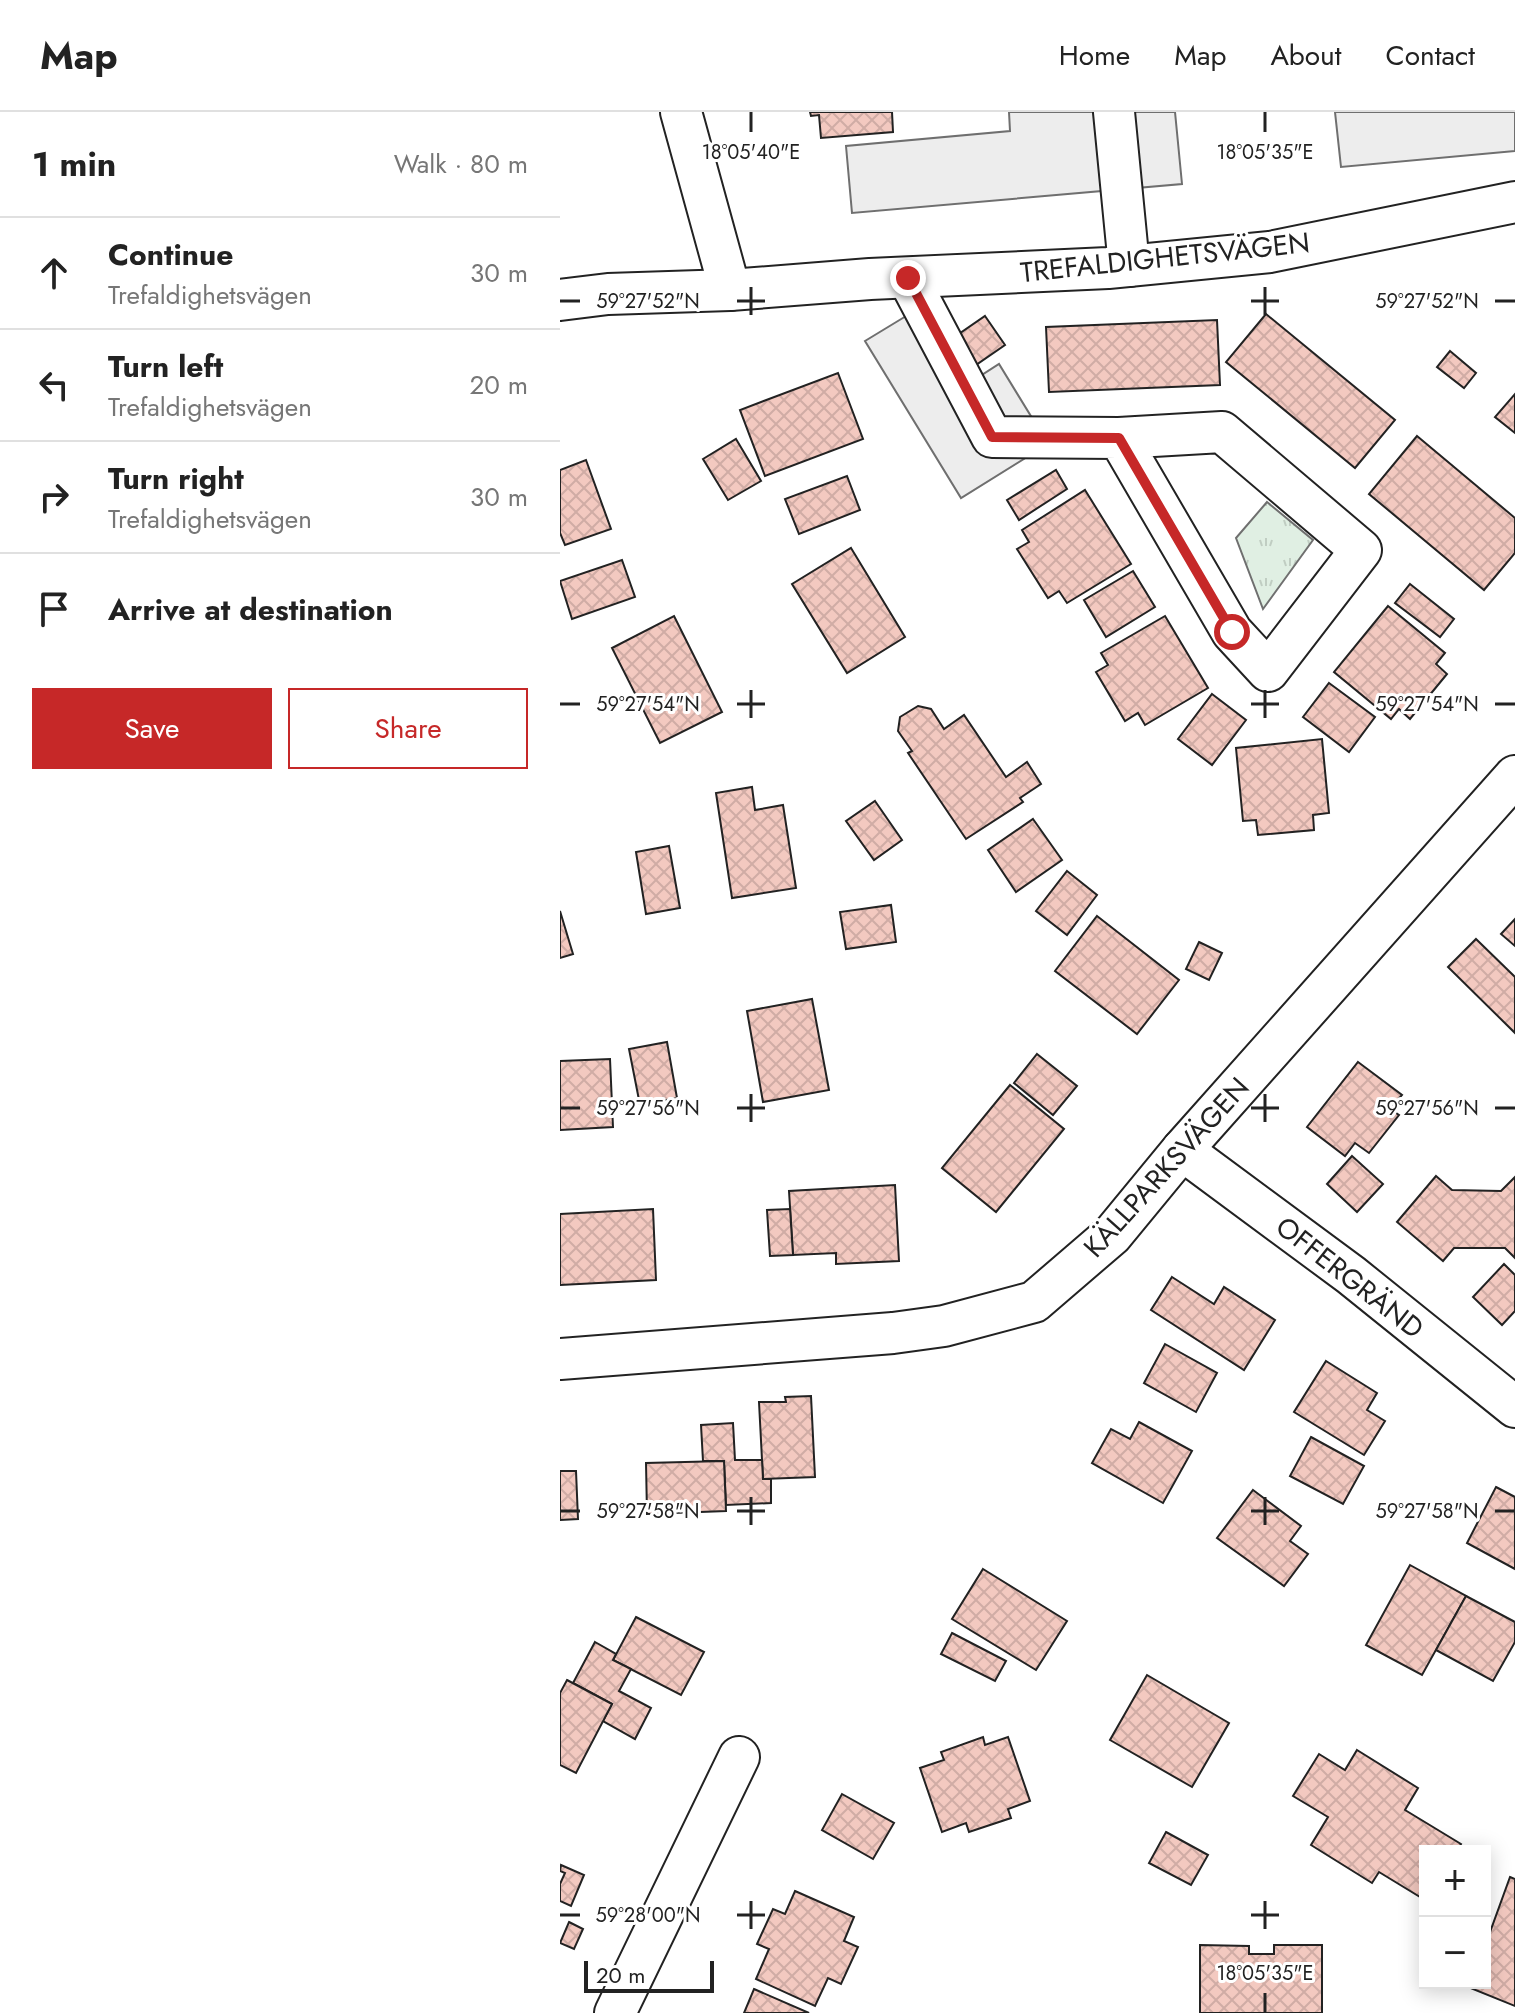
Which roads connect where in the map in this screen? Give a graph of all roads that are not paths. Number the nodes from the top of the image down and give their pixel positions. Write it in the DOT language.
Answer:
graph roads {
  1 [pos="681,112"];
  2 [pos="1114,112"];
  3 [pos="1515,202"];
  4 [pos="1129,266"];
  5 [pos="908,278"];
  6 [pos="730,290"];
  7 [pos="560,300"];
  8 [pos="1119,438"];
  9 [pos="1515,776"];
  10 [pos="1182,1150"];
  11 [pos="560,1359"];
  12 [pos="1515,1407"];
  13 [pos="739,1757"];
  14 [pos="615,2013"];
  1 -- 6 [label="street"];
  2 -- 4 [label="street"];
  3 -- 4 [label="street, TREFALDIGHETSVÄGEN"];
  4 -- 5 [label="street, TREFALDIGHETSVÄGEN"];
  5 -- 6 [label="street, TREFALDIGHETSVÄGEN"];
  5 -- 8 [label="street"];
  6 -- 7 [label="street, TREFALDIGHETSVÄGEN"];
  8 -- 8 [label="street"];
  9 -- 10 [label="street, KÄLLPARKSVÄGEN"];
  10 -- 11 [label="street, KÄLLPARKSVÄGEN"];
  10 -- 12 [label="street, OFFERGRÄND"];
  13 -- 14 [label="street"];
}
